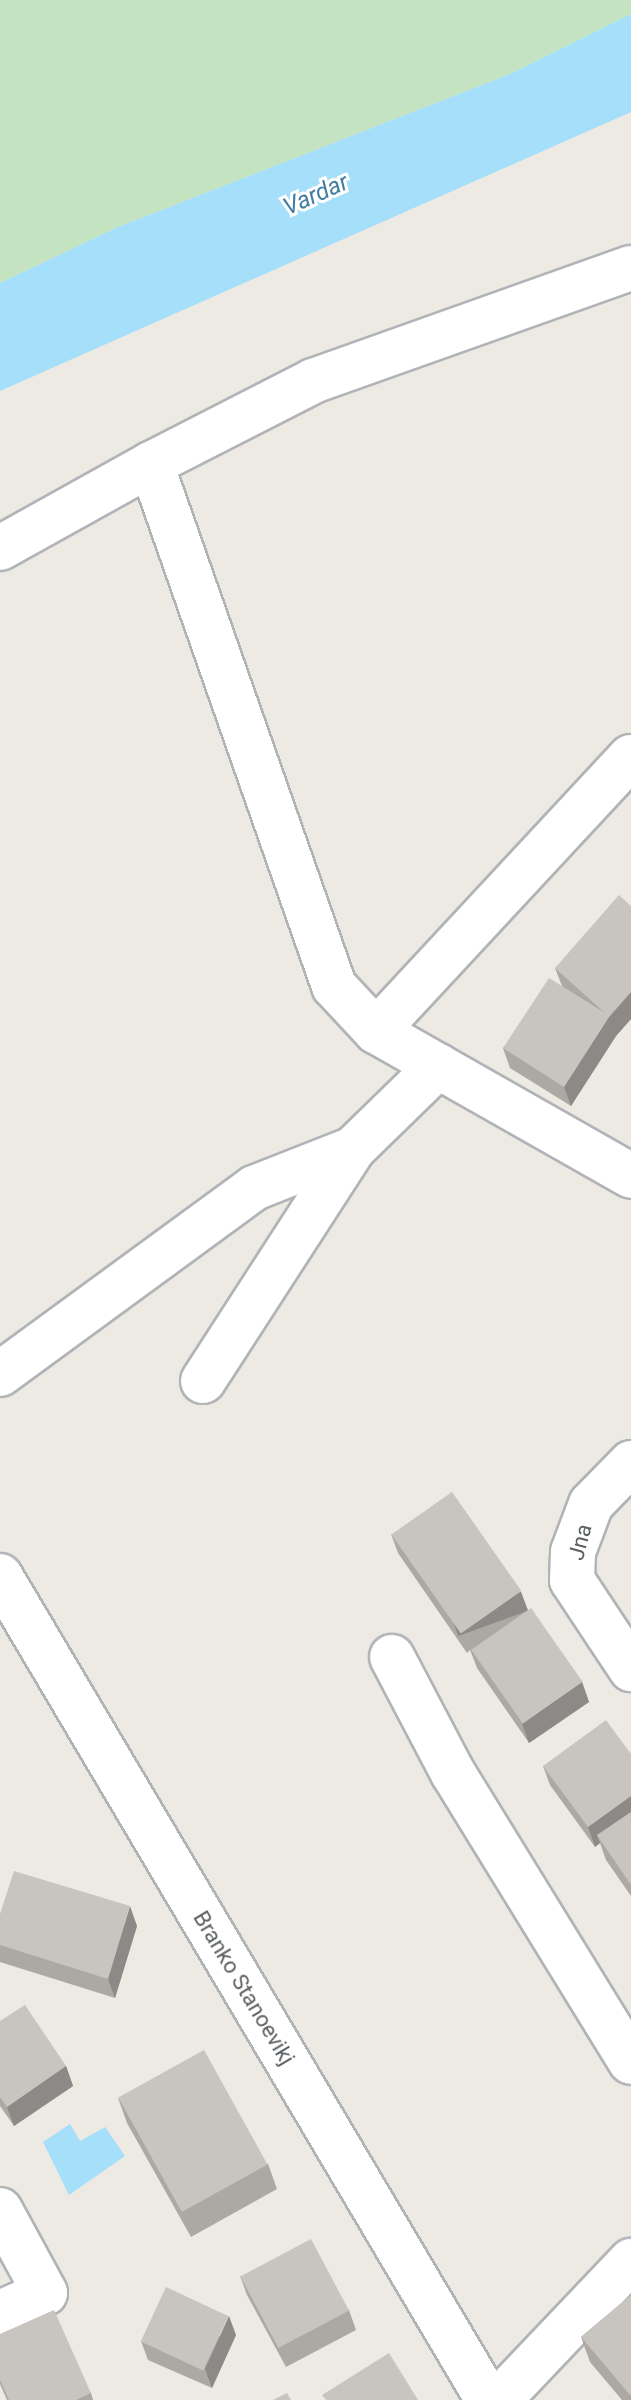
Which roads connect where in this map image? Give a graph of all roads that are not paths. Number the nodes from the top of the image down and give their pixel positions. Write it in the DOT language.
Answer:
graph roads {
  1 [pos="631,268"];
  2 [pos="151,464"];
  3 [pos="0,548"];
  4 [pos="631,757"];
  5 [pos="376,1031"];
  6 [pos="438,1066"];
  7 [pos="353,1149"];
  8 [pos="631,1176"];
  9 [pos="0,1374"];
  10 [pos="203,1381"];
  11 [pos="631,1463"];
  12 [pos="0,1576"];
  13 [pos="392,1657"];
  14 [pos="631,1669"];
  15 [pos="631,2062"];
  16 [pos="0,2210"];
  17 [pos="631,2261"];
  18 [pos="0,2313"];
  19 [pos="488,2400"];
  20 [pos="499,2400"];
  1 -- 2 [label="street"];
  2 -- 3 [label="street"];
  2 -- 5 [label="street"];
  4 -- 5 [label="street"];
  5 -- 6 [label="street"];
  6 -- 7 [label="street"];
  6 -- 8 [label="street"];
  7 -- 9 [label="street"];
  7 -- 10 [label="street"];
  11 -- 14 [label="street, Jna"];
  12 -- 19 [label="street, Branko Stanoevikj"];
  13 -- 15 [label="street"];
  16 -- 18 [label="street"];
  17 -- 20 [label="street"];
}
